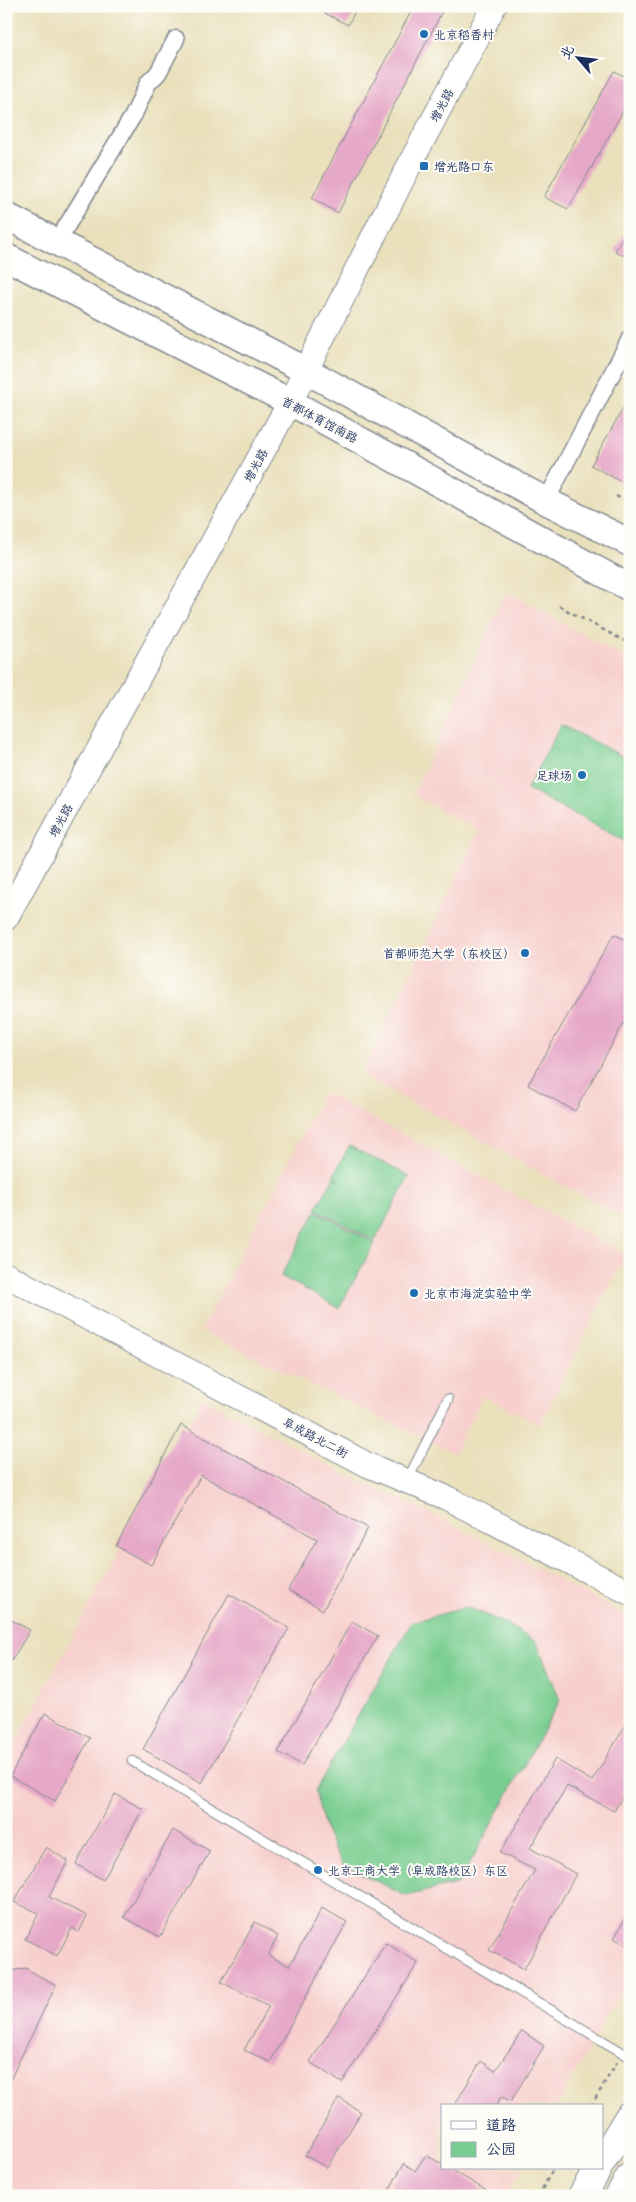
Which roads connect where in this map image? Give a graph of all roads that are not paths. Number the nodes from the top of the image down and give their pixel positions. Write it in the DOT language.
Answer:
graph roads {
  1 [pos="494,6"];
  2 [pos="176,39"];
  3 [pos="6,216"];
  4 [pos="57,242"];
  5 [pos="6,257"];
  6 [pos="630,339"];
  7 [pos="307,371"];
  8 [pos="290,402"];
  9 [pos="546,501"];
  10 [pos="630,543"];
  11 [pos="630,588"];
  12 [pos="6,918"];
  13 [pos="6,1275"];
  14 [pos="448,1399"];
  15 [pos="407,1481"];
  16 [pos="630,1593"];
  17 [pos="132,1761"];
  18 [pos="626,2055"];
  19 [pos="630,2115"];
  20 [pos="604,2158"];
  21 [pos="597,2170"];
  22 [pos="630,2176"];
  23 [pos="582,2196"];
  24 [pos="618,2196"];
  1 -- 7 [label="street, 增光路"];
  2 -- 4 [label="street"];
  3 -- 4 [label="main road"];
  4 -- 7 [label="main road"];
  5 -- 8 [label="main road, 首都体育馆南路"];
  6 -- 9 [label="street"];
  7 -- 8 [label="street, 增光路"];
  7 -- 9 [label="main road"];
  8 -- 11 [label="main road, 首都体育馆南路"];
  8 -- 12 [label="street, 增光路"];
  9 -- 10 [label="main road"];
  13 -- 15 [label="street, 阜成路北二街"];
  14 -- 15 [label="lane"];
  15 -- 16 [label="street, 阜成路北二街"];
  17 -- 18 [label="lane"];
  19 -- 20 [label="highway"];
  21 -- 23 [label="highway"];
  22 -- 24 [label="highway"];
}
